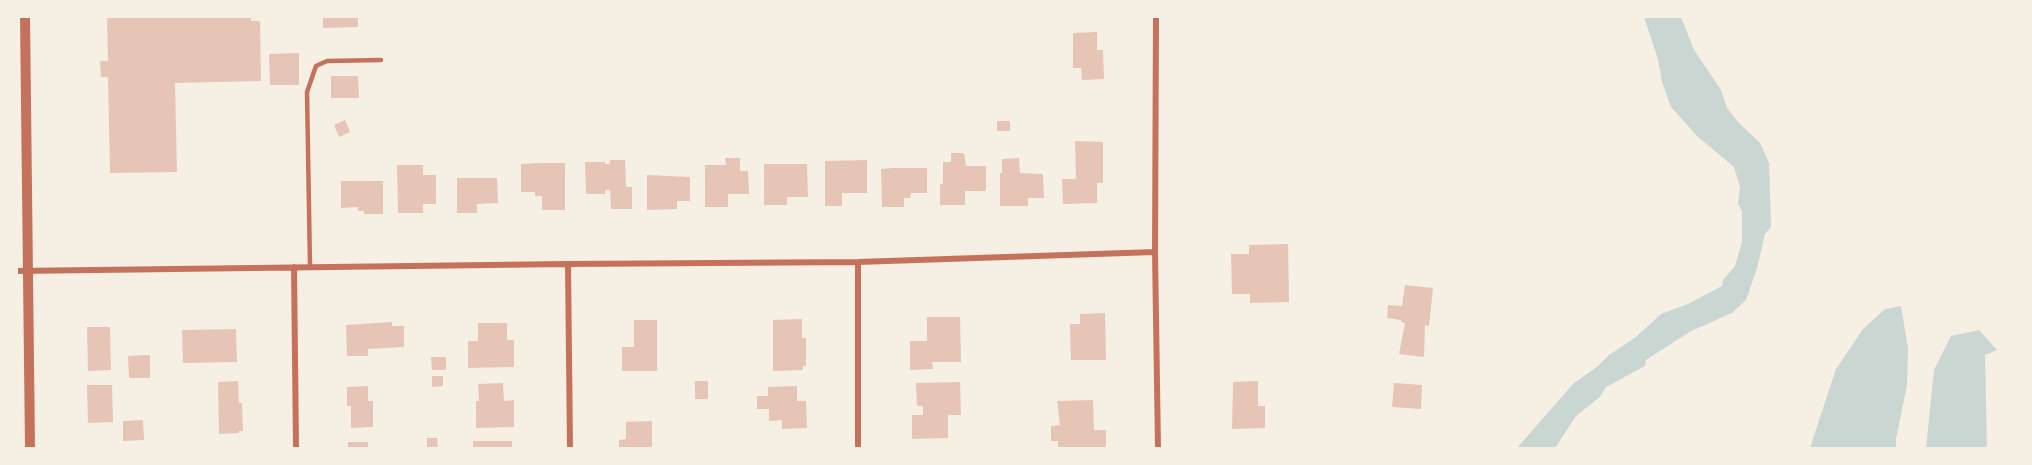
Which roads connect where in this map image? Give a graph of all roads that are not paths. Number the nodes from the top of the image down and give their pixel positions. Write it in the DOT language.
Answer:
graph roads {
  1 [pos="25,16"];
  2 [pos="1156,16"];
  3 [pos="381,60"];
  4 [pos="1155,252"];
  5 [pos="858,262"];
  6 [pos="568,264"];
  7 [pos="294,267"];
  8 [pos="310,267"];
  9 [pos="16,271"];
  10 [pos="28,271"];
  11 [pos="30,448"];
  12 [pos="296,448"];
  13 [pos="570,448"];
  14 [pos="858,448"];
  15 [pos="1158,448"];
  1 -- 10 [label="street"];
  2 -- 4 [label="street"];
  3 -- 8 [label="lane"];
  4 -- 5 [label="street"];
  4 -- 15 [label="street"];
  5 -- 6 [label="street"];
  5 -- 14 [label="street"];
  6 -- 8 [label="street"];
  6 -- 13 [label="street"];
  7 -- 8 [label="street"];
  7 -- 10 [label="street"];
  7 -- 12 [label="street"];
  9 -- 10 [label="street"];
  10 -- 11 [label="street"];
}
